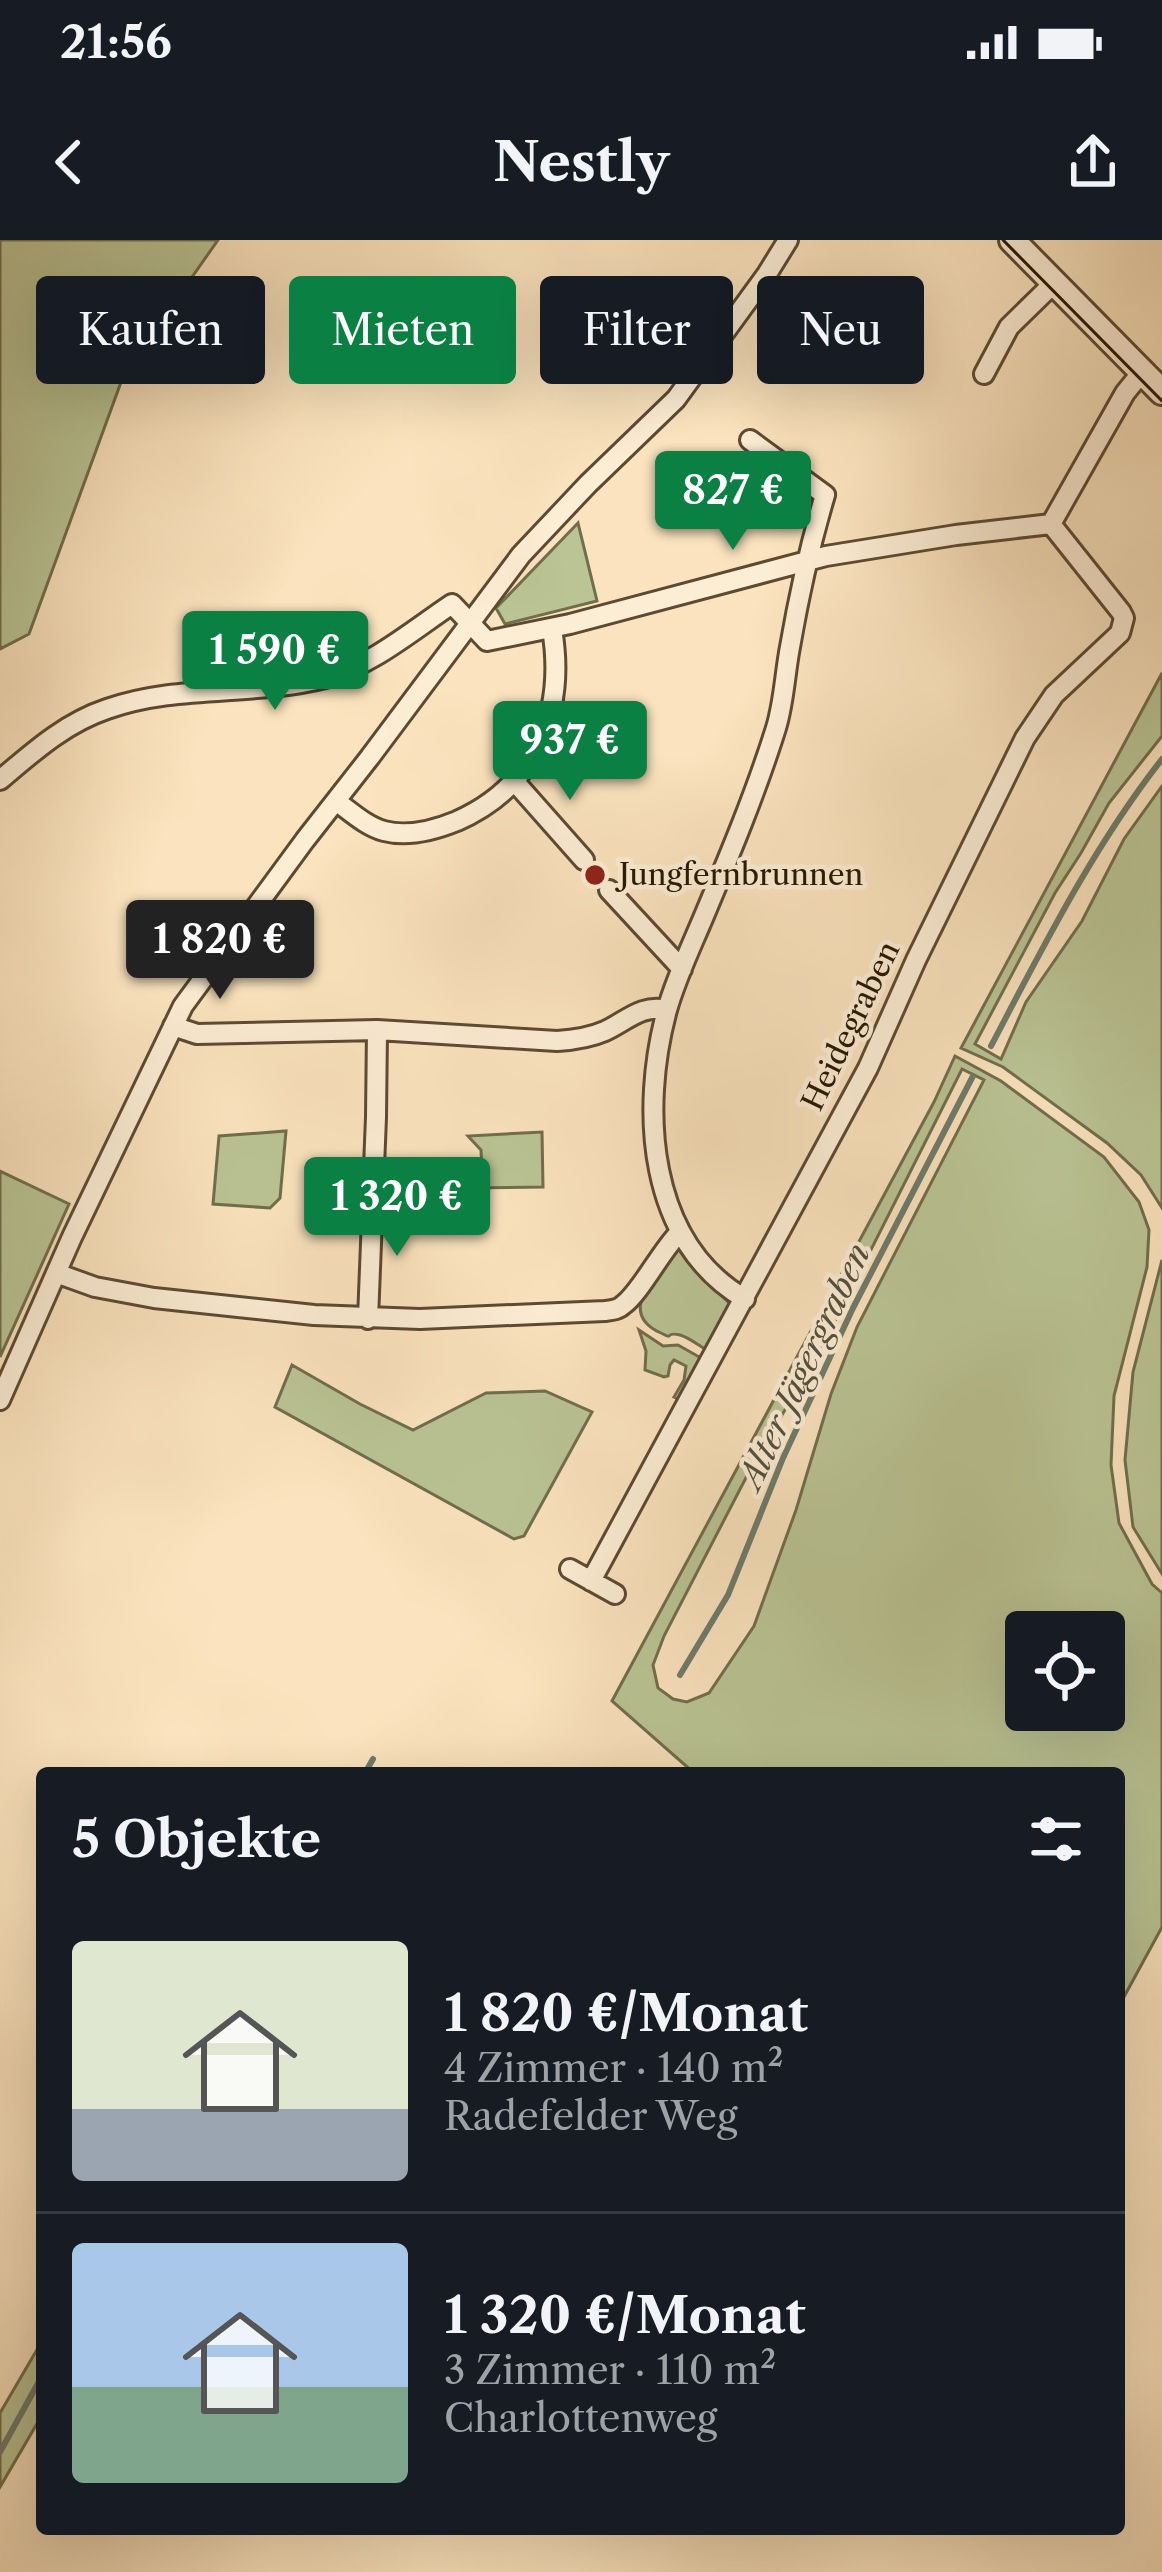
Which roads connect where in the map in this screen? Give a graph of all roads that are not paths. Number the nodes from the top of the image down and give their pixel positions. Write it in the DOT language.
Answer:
graph roads {
  1 [pos="788,240"];
  2 [pos="1012,240"];
  3 [pos="1054,283"];
  4 [pos="1142,372"];
  5 [pos="984,374"];
  6 [pos="1162,392"];
  7 [pos="750,440"];
  8 [pos="1051,524"];
  9 [pos="805,564"];
  10 [pos="470,622"];
  11 [pos="552,629"];
  12 [pos="0,780"];
  13 [pos="515,782"];
  14 [pos="336,801"];
  15 [pos="584,860"];
  16 [pos="609,890"];
  17 [pos="682,969"];
  18 [pos="667,1010"];
  19 [pos="173,1026"];
  20 [pos="376,1030"];
  21 [pos="679,1233"];
  22 [pos="56,1273"];
  23 [pos="745,1299"];
  24 [pos="368,1319"];
  25 [pos="0,1400"];
  26 [pos="570,1570"];
  27 [pos="591,1581"];
  28 [pos="615,1594"];
  1 -- 10 [label="street"];
  2 -- 3 [label="street"];
  3 -- 4 [label="street"];
  3 -- 5 [label="street"];
  4 -- 6 [label="street"];
  4 -- 8 [label="street"];
  7 -- 9 [label="street"];
  8 -- 9 [label="street"];
  8 -- 23 [label="street, Heidegraben"];
  9 -- 11 [label="street"];
  9 -- 17 [label="street"];
  10 -- 11 [label="street"];
  10 -- 12 [label="street"];
  10 -- 14 [label="street"];
  11 -- 13 [label="street"];
  13 -- 14 [label="street"];
  13 -- 15 [label="street"];
  14 -- 19 [label="street"];
  16 -- 17 [label="street"];
  17 -- 18 [label="street"];
  18 -- 20 [label="street"];
  18 -- 21 [label="street"];
  19 -- 20 [label="street"];
  19 -- 22 [label="street"];
  20 -- 24 [label="street"];
  21 -- 23 [label="street"];
  21 -- 24 [label="street"];
  22 -- 24 [label="street"];
  22 -- 25 [label="street"];
  23 -- 27 [label="street, Heidegraben"];
  26 -- 27 [label="street"];
  27 -- 28 [label="street"];
}
